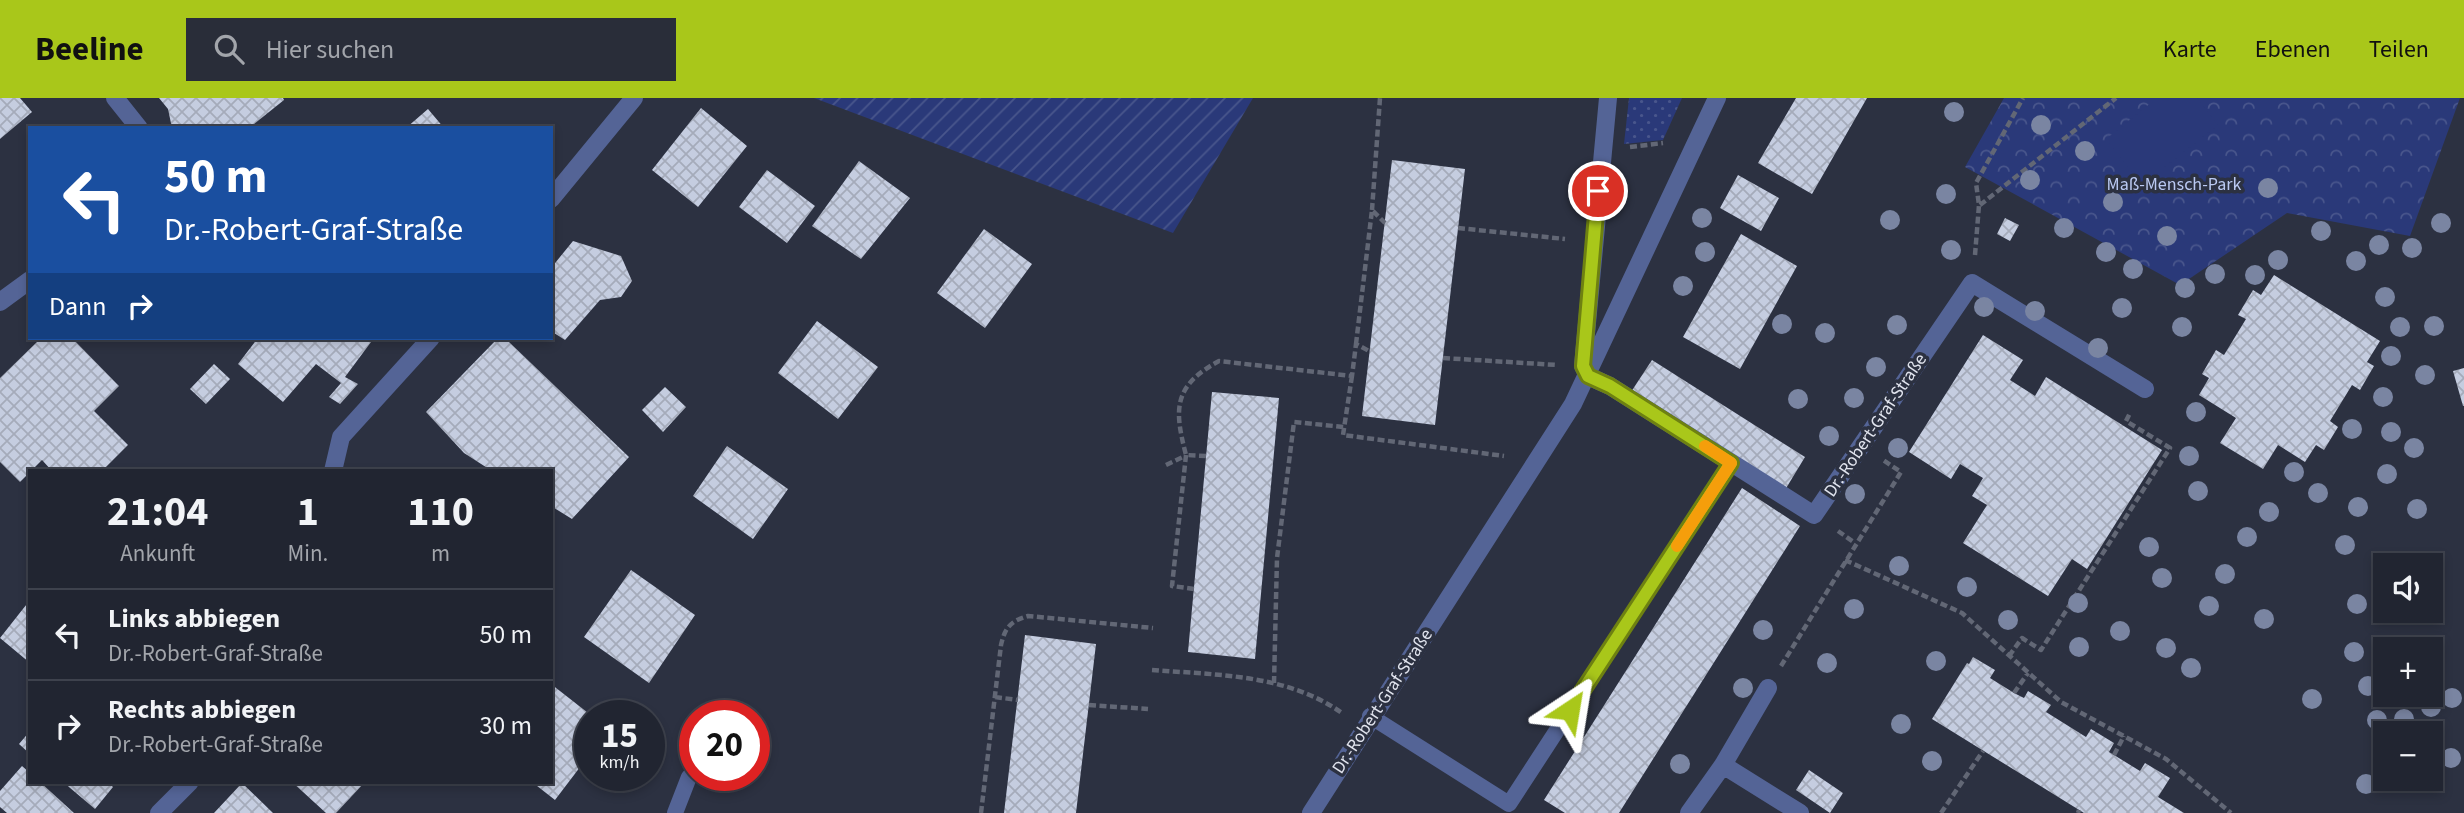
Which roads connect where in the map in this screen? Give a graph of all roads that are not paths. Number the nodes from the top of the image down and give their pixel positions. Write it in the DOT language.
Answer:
graph roads {
  1 [pos="115,98"];
  2 [pos="634,98"];
  3 [pos="1608,98"];
  4 [pos="1717,98"];
  5 [pos="137,126"];
  6 [pos="553,197"];
  7 [pos="28,281"];
  8 [pos="0,302"];
  9 [pos="428,340"];
  10 [pos="1585,371"];
  11 [pos="2145,388"];
  12 [pos="1731,463"];
  13 [pos="333,469"];
  14 [pos="1768,688"];
  15 [pos="1370,716"];
  16 [pos="1723,765"];
  17 [pos="188,784"];
  18 [pos="683,791"];
  19 [pos="159,813"];
  20 [pos="674,813"];
  21 [pos="1311,813"];
  22 [pos="1689,813"];
  23 [pos="1800,813"];
  1 -- 5 [label="street"];
  2 -- 6 [label="street"];
  3 -- 10 [label="street, Dr.-Robert-Graf-Straße"];
  4 -- 10 [label="street, Dr.-Robert-Graf-Straße"];
  7 -- 8 [label="street"];
  9 -- 13 [label="street"];
  10 -- 12 [label="street, Dr.-Robert-Graf-Straße"];
  10 -- 15 [label="street, Dr.-Robert-Graf-Straße"];
  11 -- 12 [label="street, Dr.-Robert-Graf-Straße"];
  12 -- 15 [label="lane"];
  14 -- 16 [label="street"];
  15 -- 21 [label="street, Dr.-Robert-Graf-Straße"];
  16 -- 22 [label="street"];
  16 -- 23 [label="street"];
  17 -- 19 [label="street"];
  18 -- 20 [label="lane"];
}
